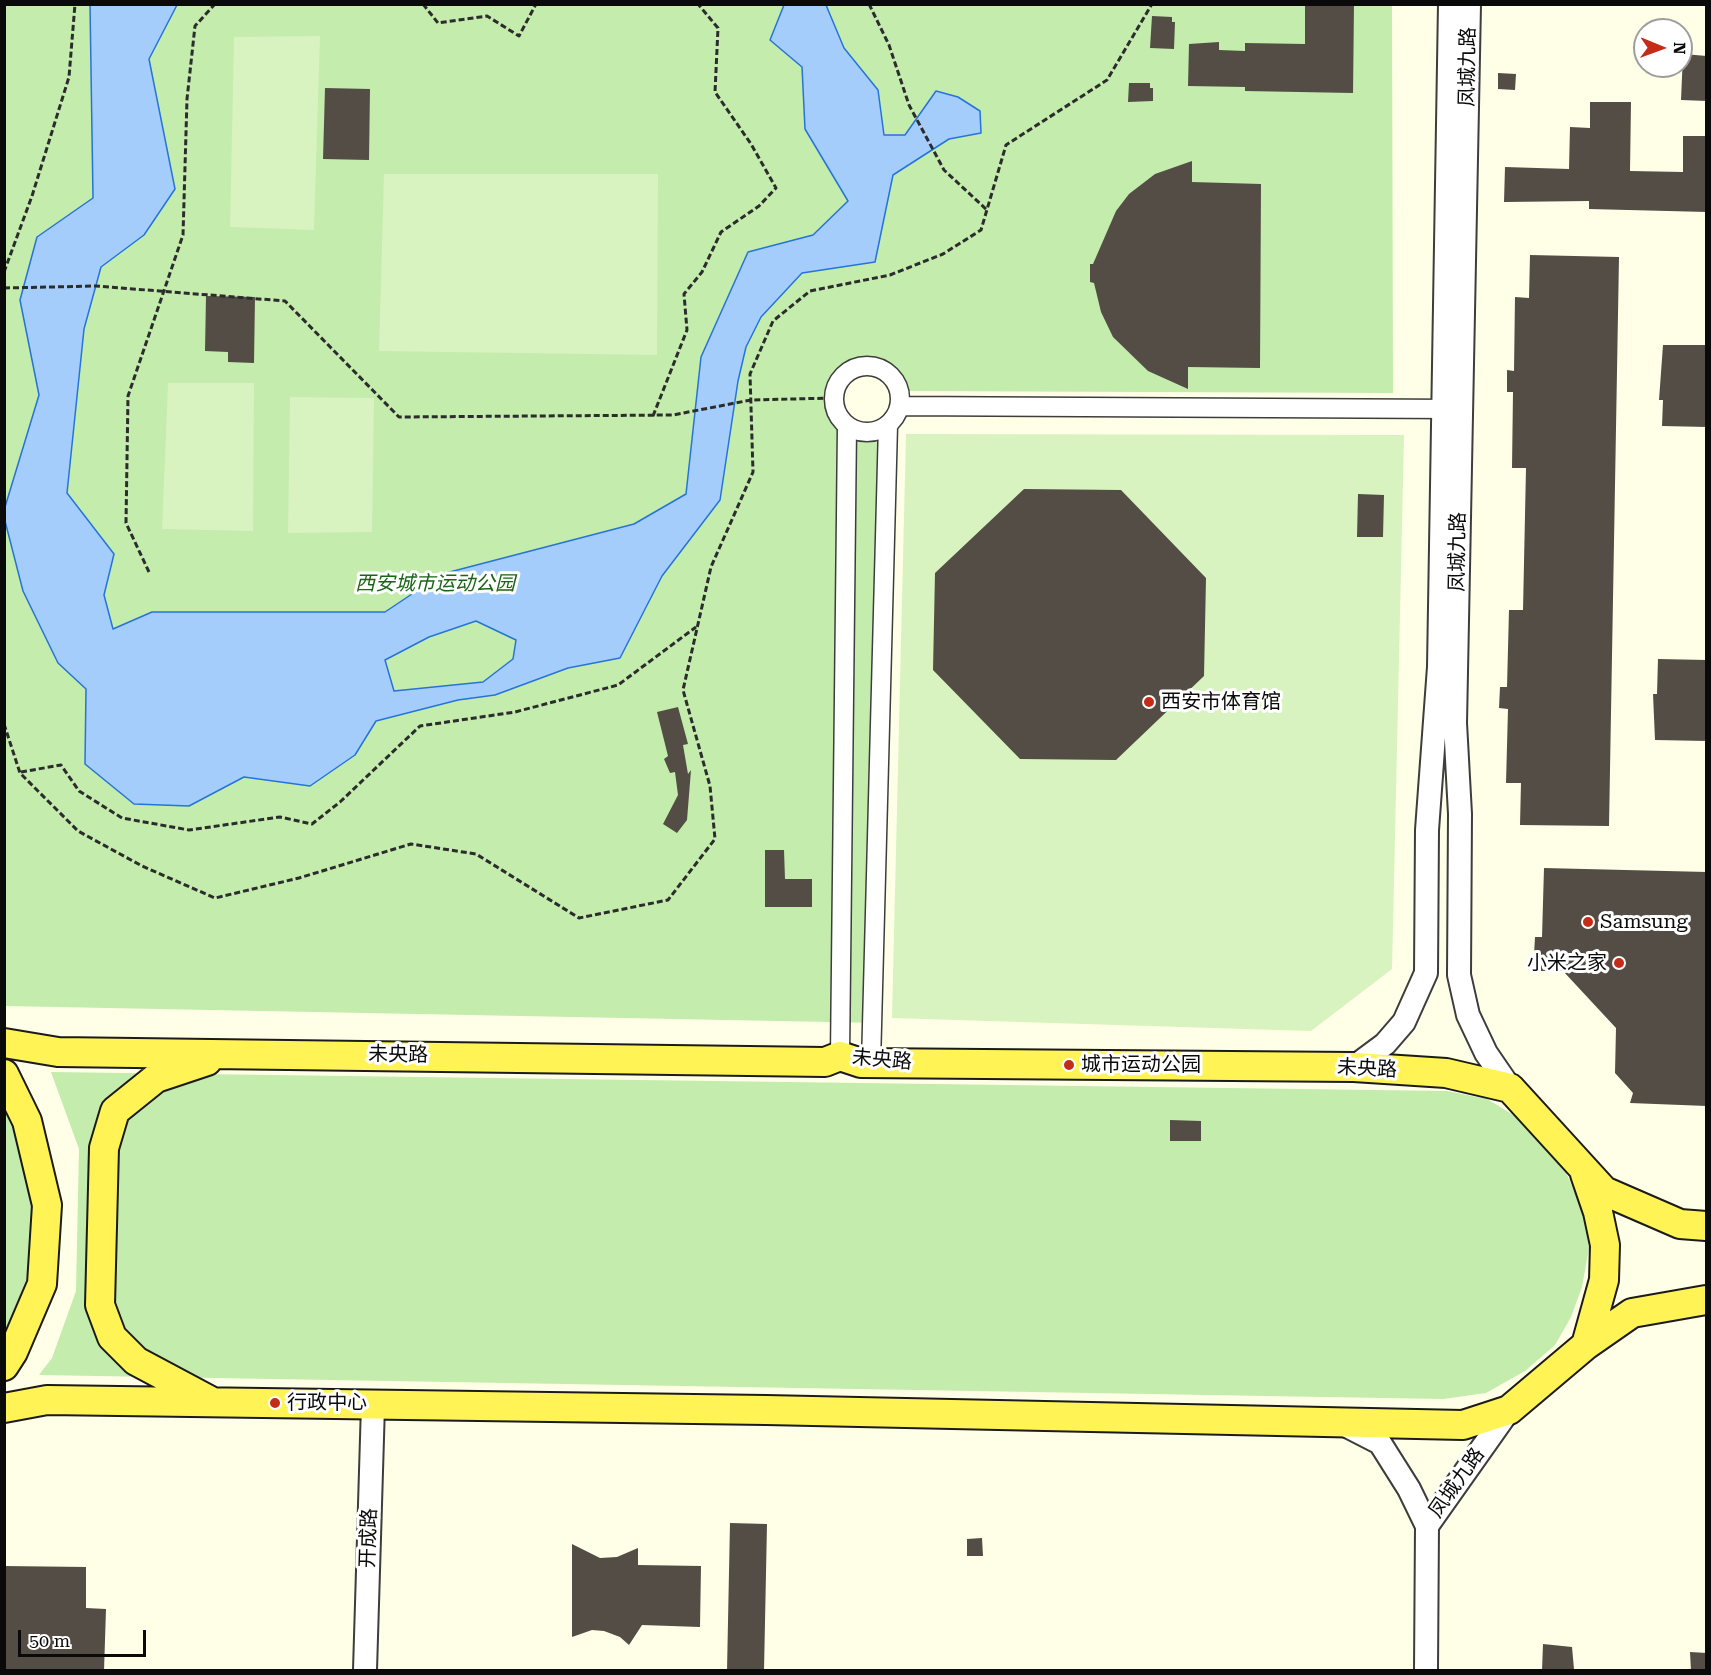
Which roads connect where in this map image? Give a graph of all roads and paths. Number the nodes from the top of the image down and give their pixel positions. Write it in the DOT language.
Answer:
graph roads {
  1 [pos="75,4"];
  2 [pos="215,4"];
  3 [pos="423,4"];
  4 [pos="536,4"];
  5 [pos="699,4"];
  6 [pos="869,4"];
  7 [pos="1152,4"];
  8 [pos="1450,4"];
  9 [pos="1469,4"];
  10 [pos="987,210"];
  11 [pos="4,272"];
  12 [pos="4,288"];
  13 [pos="162,291"];
  14 [pos="834,398"];
  15 [pos="751,400"];
  16 [pos="899,406"];
  17 [pos="1452,409"];
  18 [pos="653,416"];
  19 [pos="888,425"];
  20 [pos="847,426"];
  21 [pos="149,572"];
  22 [pos="698,626"];
  23 [pos="4,724"];
  24 [pos="20,773"];
  25 [pos="4,1043"];
  26 [pos="232,1053"];
  27 [pos="840,1056"];
  28 [pos="871,1063"];
  29 [pos="1354,1067"];
  30 [pos="4,1074"];
  31 [pos="1510,1088"];
  32 [pos="1581,1163"];
  33 [pos="1707,1226"];
  34 [pos="1707,1300"];
  35 [pos="1586,1344"];
  36 [pos="4,1366"];
  37 [pos="215,1403"];
  38 [pos="373,1405"];
  39 [pos="4,1408"];
  40 [pos="1509,1410"];
  41 [pos="1340,1422"];
  42 [pos="1427,1526"];
  43 [pos="365,1671"];
  44 [pos="1426,1671"];
  1 -- 11 [label="path"];
  2 -- 13 [label="path"];
  3 -- 4 [label="path"];
  5 -- 18 [label="path"];
  6 -- 10 [label="path"];
  7 -- 10 [label="path"];
  8 -- 17 [label="street, 凤城九路"];
  9 -- 17 [label="street, 凤城九路"];
  10 -- 15 [label="path"];
  12 -- 13 [label="path"];
  13 -- 18 [label="path"];
  13 -- 21 [label="path"];
  14 -- 15 [label="path"];
  14 -- 16 [label="street"];
  14 -- 20 [label="street"];
  15 -- 18 [label="path"];
  15 -- 22 [label="path"];
  16 -- 17 [label="street"];
  16 -- 19 [label="street"];
  17 -- 29 [label="street, 凤城九路"];
  17 -- 31 [label="street, 凤城九路"];
  19 -- 20 [label="street"];
  19 -- 28 [label="street"];
  20 -- 27 [label="street"];
  22 -- 24 [label="path"];
  22 -- 24 [label="path"];
  23 -- 24 [label="path"];
  25 -- 26 [label="main road, 未央路"];
  26 -- 27 [label="main road, 未央路"];
  26 -- 37 [label="main road"];
  27 -- 28 [label="main road, 未央路"];
  28 -- 29 [label="main road, 未央路"];
  29 -- 31 [label="main road, 未央路"];
  30 -- 36 [label="main road"];
  31 -- 32 [label="main road"];
  32 -- 33 [label="main road"];
  32 -- 35 [label="main road"];
  34 -- 35 [label="main road"];
  35 -- 40 [label="main road"];
  37 -- 38 [label="main road"];
  37 -- 39 [label="main road"];
  38 -- 41 [label="main road"];
  38 -- 43 [label="street, 开成路"];
  40 -- 41 [label="main road"];
  40 -- 42 [label="street, 凤城九路"];
  41 -- 42 [label="street"];
  42 -- 44 [label="street, 凤城九路"];
}
